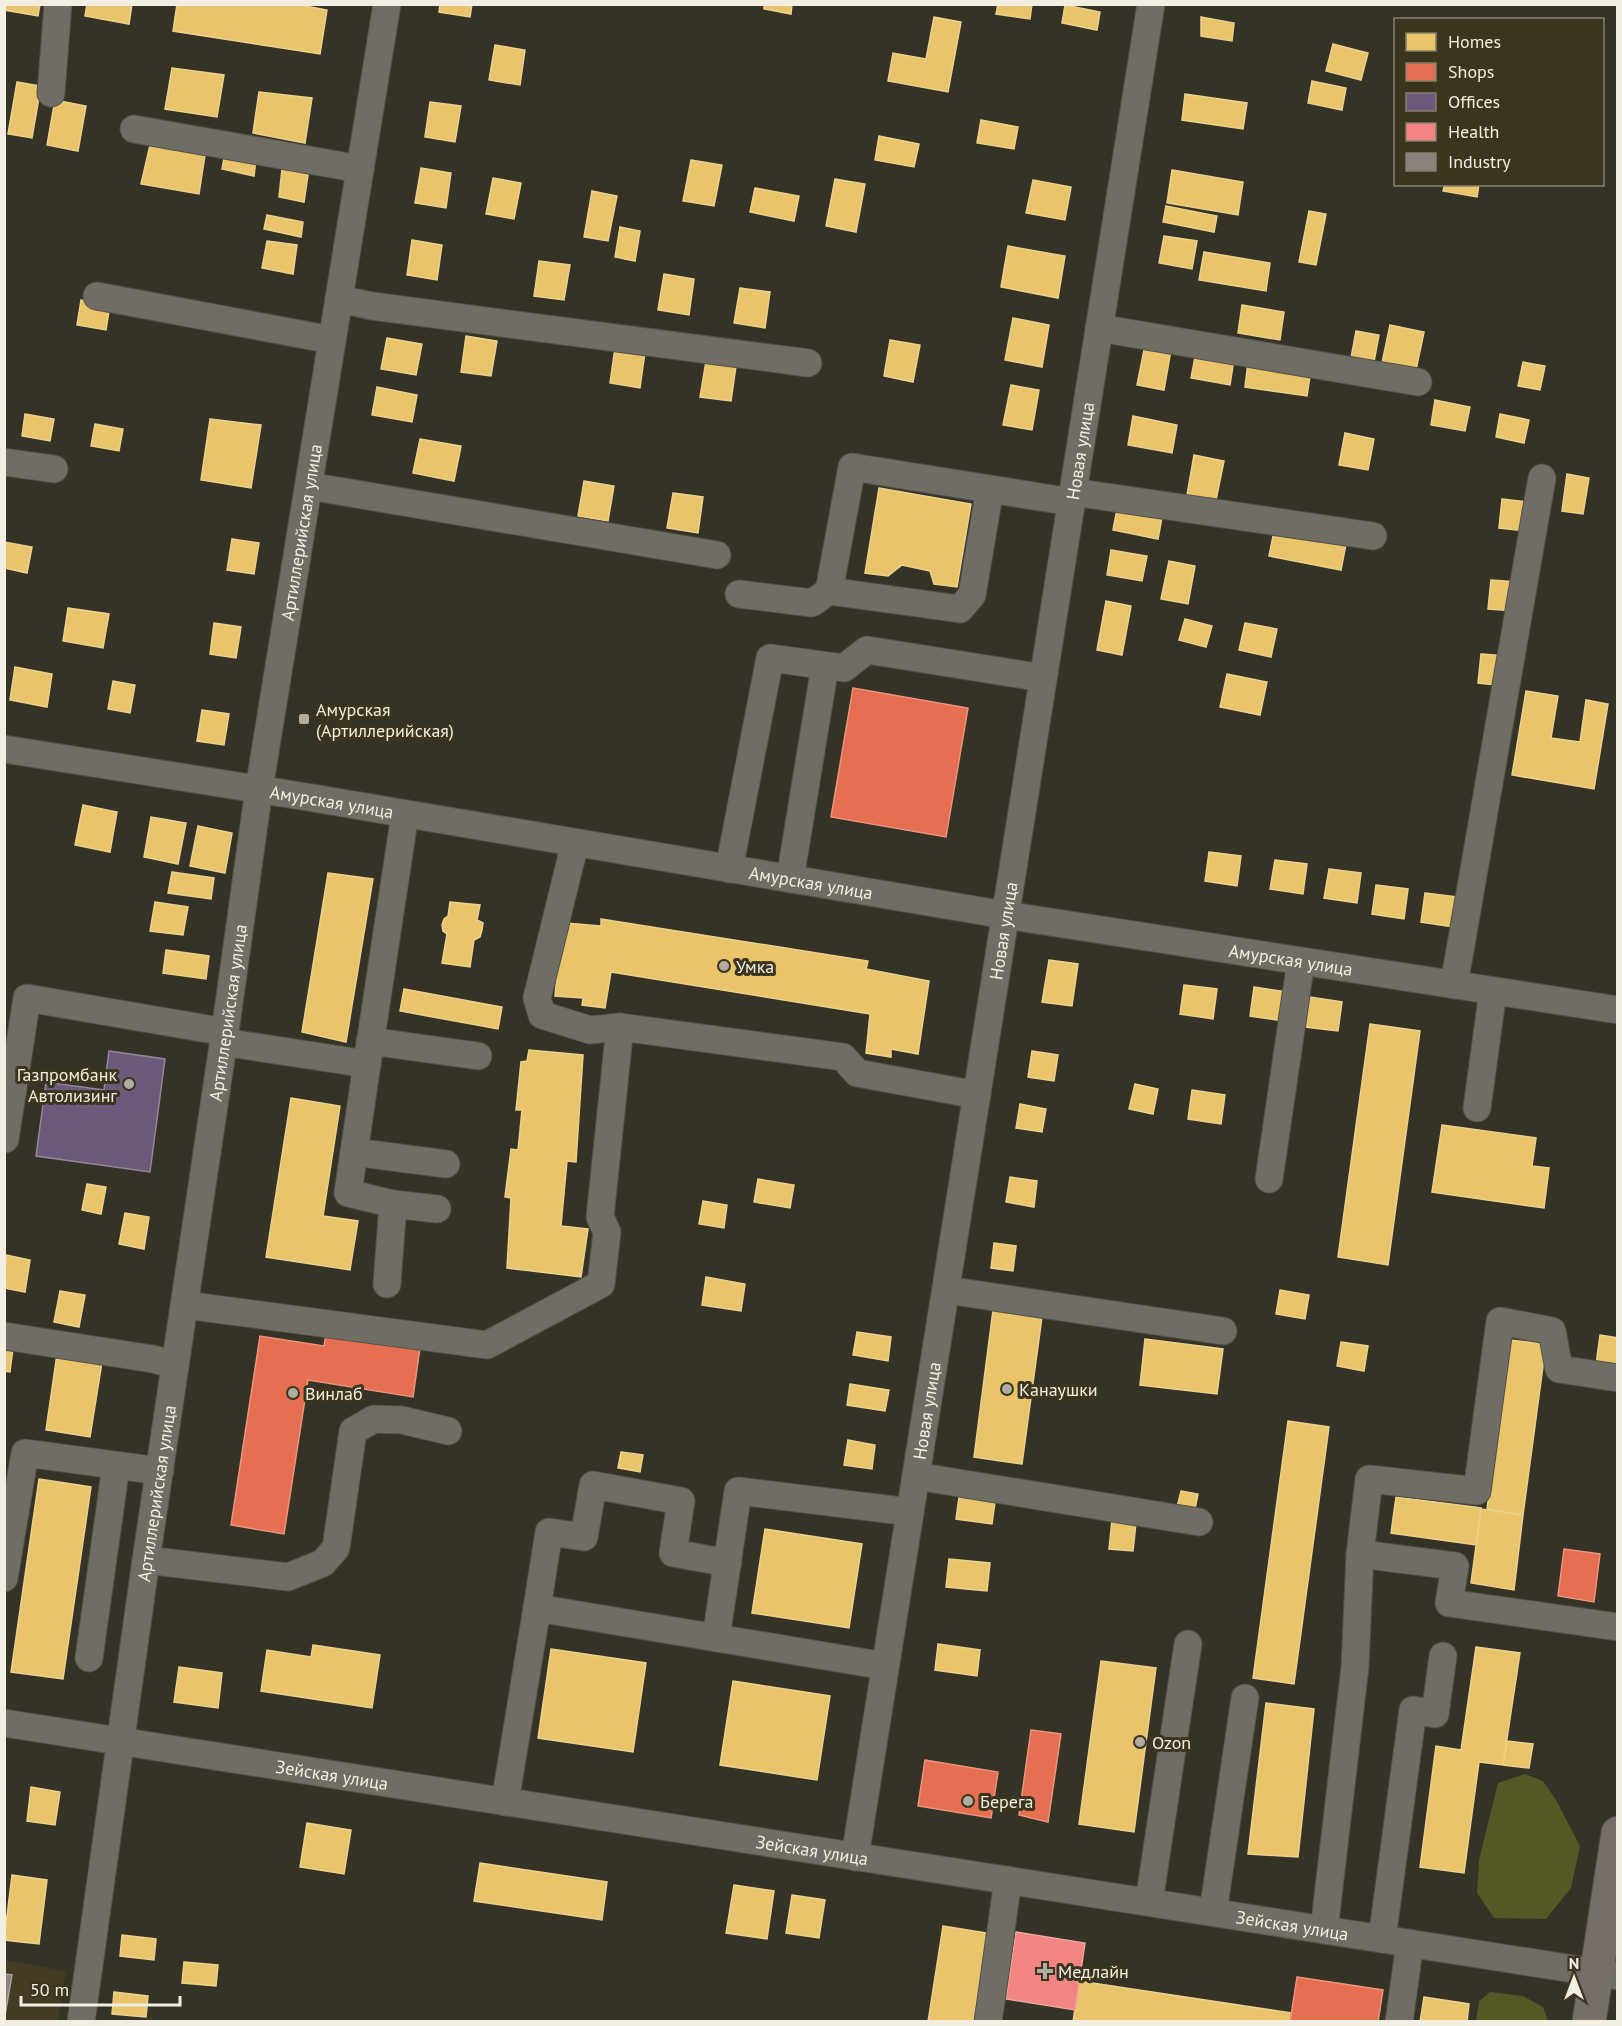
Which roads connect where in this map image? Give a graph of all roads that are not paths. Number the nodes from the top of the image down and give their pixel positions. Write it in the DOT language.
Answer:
graph roads {
  1 [pos="58,4"];
  2 [pos="387,4"];
  3 [pos="1151,4"];
  4 [pos="51,93"];
  5 [pos="134,129"];
  6 [pos="360,169"];
  7 [pos="97,296"];
  8 [pos="339,299"];
  9 [pos="1099,328"];
  10 [pos="332,340"];
  11 [pos="808,363"];
  12 [pos="1418,382"];
  13 [pos="4,462"];
  14 [pos="54,469"];
  15 [pos="1542,477"];
  16 [pos="309,486"];
  17 [pos="990,489"];
  18 [pos="1072,497"];
  19 [pos="1373,536"];
  20 [pos="717,555"];
  21 [pos="829,591"];
  22 [pos="739,594"];
  23 [pos="825,666"];
  24 [pos="1043,678"];
  25 [pos="4,749"];
  26 [pos="259,789"];
  27 [pos="405,814"];
  28 [pos="575,843"];
  29 [pos="729,869"];
  30 [pos="790,879"];
  31 [pos="1005,915"];
  32 [pos="1301,961"];
  33 [pos="1454,985"];
  34 [pos="1493,991"];
  35 [pos="1617,1010"];
  36 [pos="620,1027"];
  37 [pos="224,1037"];
  38 [pos="369,1052"];
  39 [pos="478,1056"];
  40 [pos="976,1095"];
  41 [pos="1477,1108"];
  42 [pos="5,1139"];
  43 [pos="354,1152"];
  44 [pos="446,1164"];
  45 [pos="1269,1179"];
  46 [pos="393,1204"];
  47 [pos="436,1209"];
  48 [pos="387,1284"];
  49 [pos="946,1290"];
  50 [pos="185,1305"];
  51 [pos="1222,1331"];
  52 [pos="4,1335"];
  53 [pos="175,1365"];
  54 [pos="1617,1378"];
  55 [pos="448,1431"];
  56 [pos="116,1466"];
  57 [pos="160,1470"];
  58 [pos="916,1476"];
  59 [pos="910,1512"];
  60 [pos="1199,1522"];
  61 [pos="1360,1554"];
  62 [pos="146,1560"];
  63 [pos="728,1563"];
  64 [pos="4,1578"];
  65 [pos="537,1608"];
  66 [pos="1617,1627"];
  67 [pos="716,1638"];
  68 [pos="1188,1644"];
  69 [pos="1443,1656"];
  70 [pos="89,1658"];
  71 [pos="885,1666"];
  72 [pos="1245,1698"];
  73 [pos="4,1723"];
  74 [pos="121,1742"];
  75 [pos="504,1802"];
  76 [pos="1617,1833"];
  77 [pos="855,1857"];
  78 [pos="1008,1880"];
  79 [pos="1149,1902"];
  80 [pos="1214,1912"];
  81 [pos="1324,1930"];
  82 [pos="1382,1939"];
  83 [pos="1410,1943"];
  84 [pos="1607,1974"];
  85 [pos="81,2022"];
  86 [pos="988,2022"];
  87 [pos="1398,2022"];
  88 [pos="1589,2022"];
  1 -- 4 [label="street"];
  2 -- 6 [label="street, Артиллерийская улица"];
  3 -- 9 [label="street, Новая улица"];
  5 -- 6 [label="street"];
  6 -- 8 [label="street, Артиллерийская улица"];
  7 -- 10 [label="street"];
  8 -- 10 [label="street, Артиллерийская улица"];
  8 -- 11 [label="street"];
  9 -- 12 [label="street"];
  9 -- 18 [label="street, Новая улица"];
  10 -- 16 [label="street, Артиллерийская улица"];
  13 -- 14 [label="street"];
  15 -- 33 [label="street"];
  16 -- 20 [label="street"];
  16 -- 26 [label="street, Артиллерийская улица"];
  17 -- 18 [label="street"];
  17 -- 21 [label="street"];
  17 -- 21 [label="street"];
  18 -- 19 [label="street"];
  18 -- 24 [label="street, Новая улица"];
  21 -- 22 [label="street"];
  23 -- 24 [label="street"];
  23 -- 29 [label="street"];
  23 -- 30 [label="street"];
  24 -- 31 [label="street, Новая улица"];
  25 -- 26 [label="street, Амурская улица"];
  26 -- 27 [label="street, Амурская улица"];
  26 -- 37 [label="street, Артиллерийская улица"];
  27 -- 28 [label="street, Амурская улица"];
  27 -- 38 [label="street"];
  28 -- 29 [label="street, Амурская улица"];
  28 -- 36 [label="street"];
  29 -- 30 [label="street, Амурская улица"];
  30 -- 31 [label="street, Амурская улица"];
  31 -- 32 [label="street, Амурская улица"];
  31 -- 40 [label="street, Новая улица"];
  32 -- 33 [label="street, Амурская улица"];
  32 -- 45 [label="street"];
  33 -- 34 [label="street, Амурская улица"];
  34 -- 35 [label="street, Амурская улица"];
  34 -- 41 [label="street"];
  36 -- 40 [label="street"];
  36 -- 50 [label="street"];
  37 -- 38 [label="street"];
  37 -- 42 [label="street"];
  37 -- 50 [label="street, Артиллерийская улица"];
  38 -- 39 [label="street"];
  38 -- 43 [label="street"];
  40 -- 49 [label="street, Новая улица"];
  43 -- 44 [label="street"];
  43 -- 46 [label="street"];
  46 -- 47 [label="street"];
  46 -- 48 [label="street"];
  49 -- 51 [label="street"];
  49 -- 58 [label="street, Новая улица"];
  50 -- 53 [label="street, Артиллерийская улица"];
  52 -- 53 [label="street"];
  53 -- 57 [label="street, Артиллерийская улица"];
  54 -- 61 [label="street"];
  55 -- 62 [label="street"];
  56 -- 57 [label="street"];
  56 -- 64 [label="street"];
  56 -- 70 [label="street"];
  57 -- 62 [label="street, Артиллерийская улица"];
  58 -- 59 [label="street, Новая улица"];
  58 -- 60 [label="street"];
  59 -- 63 [label="street"];
  59 -- 71 [label="street, Новая улица"];
  61 -- 66 [label="street"];
  61 -- 81 [label="street"];
  62 -- 74 [label="street, Артиллерийская улица"];
  63 -- 65 [label="street"];
  63 -- 67 [label="street"];
  65 -- 67 [label="street"];
  65 -- 75 [label="street"];
  67 -- 71 [label="street"];
  68 -- 79 [label="street"];
  69 -- 82 [label="street"];
  71 -- 77 [label="street, Новая улица"];
  72 -- 80 [label="street"];
  73 -- 74 [label="street, Зейская улица"];
  74 -- 75 [label="street, Зейская улица"];
  74 -- 85 [label="street, Артиллерийская улица"];
  75 -- 77 [label="street, Зейская улица"];
  76 -- 84 [label="main road"];
  77 -- 78 [label="street, Зейская улица"];
  78 -- 79 [label="street, Зейская улица"];
  78 -- 86 [label="street"];
  79 -- 80 [label="street, Зейская улица"];
  80 -- 81 [label="street, Зейская улица"];
  81 -- 82 [label="street, Зейская улица"];
  82 -- 83 [label="street, Зейская улица"];
  83 -- 84 [label="street, Зейская улица"];
  83 -- 87 [label="street"];
  84 -- 88 [label="main road"];
}
